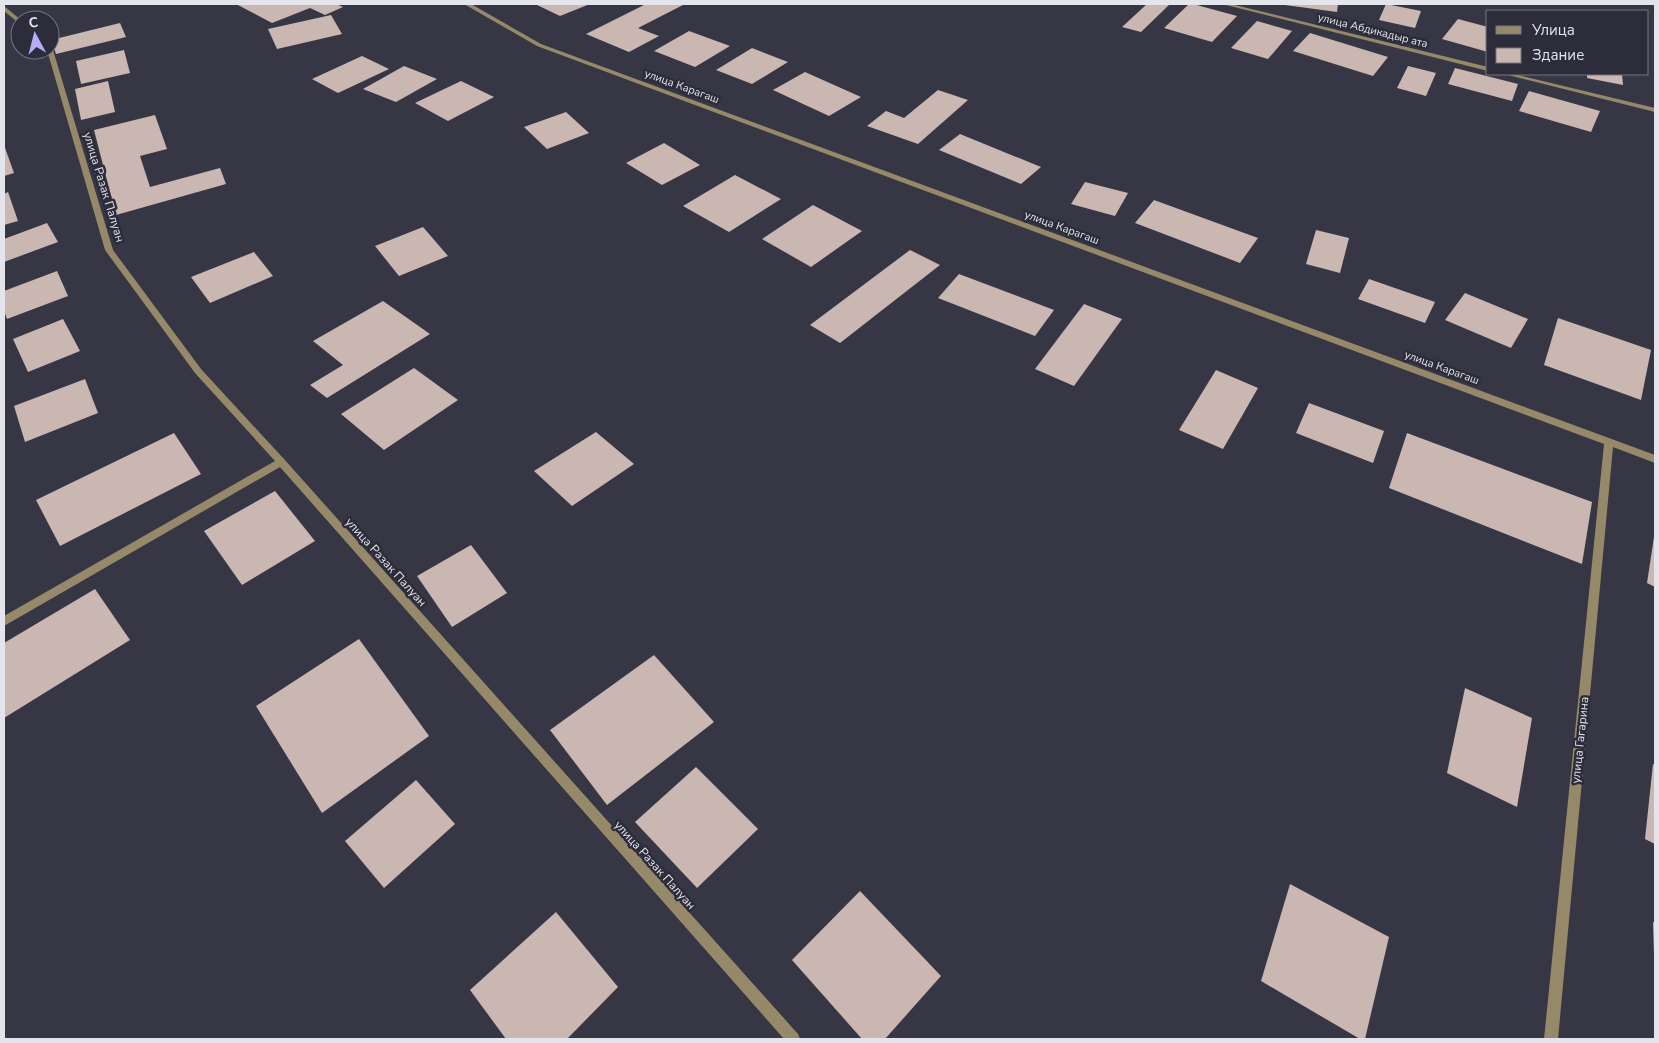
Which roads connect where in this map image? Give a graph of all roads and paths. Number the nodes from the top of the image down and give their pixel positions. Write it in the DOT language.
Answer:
graph roads {
  1 [pos="467,4"];
  2 [pos="1225,4"];
  3 [pos="53,60"];
  4 [pos="1486,69"];
  5 [pos="1511,75"];
  6 [pos="1655,110"];
  7 [pos="1609,441"];
  8 [pos="1655,459"];
  9 [pos="281,462"];
  10 [pos="4,621"];
  11 [pos="792,1039"];
  12 [pos="1551,1039"];
  1 -- 7 [label="street, улица Карагаш"];
  2 -- 4 [label="street, улица Абдикадыр ата"];
  3 -- 9 [label="street, улица Разак Палуан"];
  5 -- 6 [label="street"];
  7 -- 8 [label="street, улица Карагаш"];
  7 -- 12 [label="street, улица Гагарина"];
  9 -- 10 [label="street"];
  9 -- 11 [label="street, улица Разак Палуан"];
}
